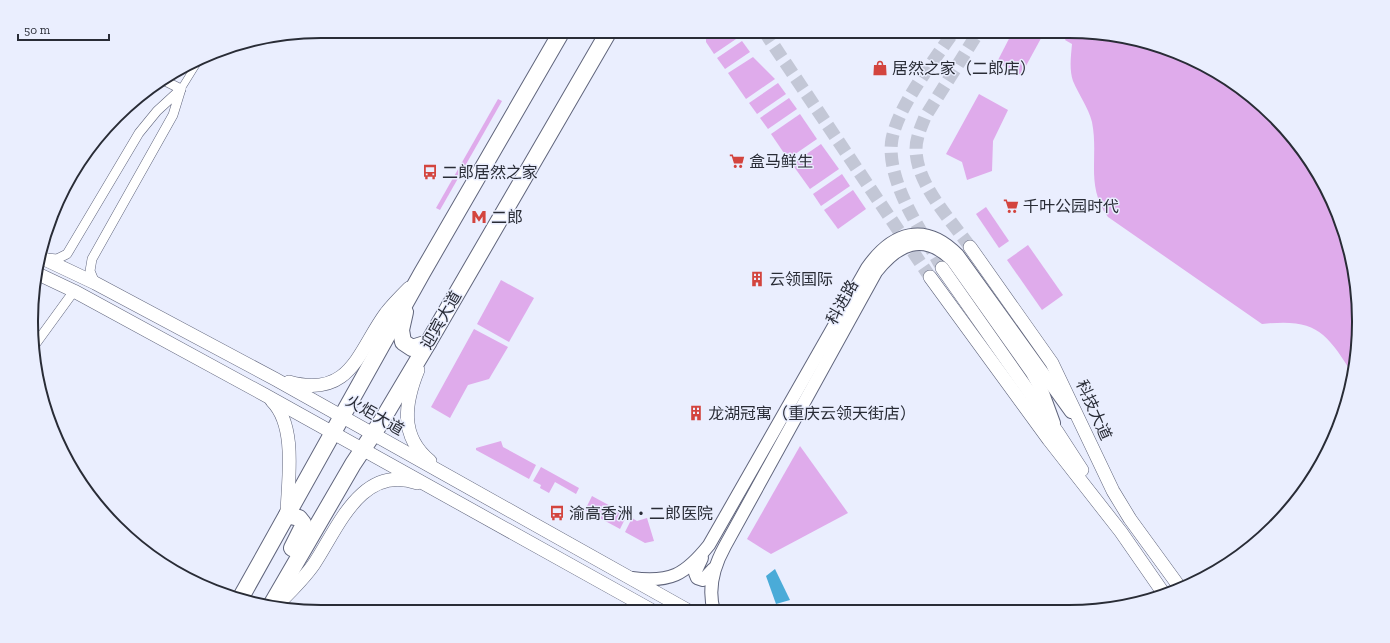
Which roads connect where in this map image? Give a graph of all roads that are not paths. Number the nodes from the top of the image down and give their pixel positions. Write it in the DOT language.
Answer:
graph roads {
  1 [pos="558,38"];
  2 [pos="605,38"];
  3 [pos="194,68"];
  4 [pos="169,83"];
  5 [pos="182,89"];
  6 [pos="970,247"];
  7 [pos="45,258"];
  8 [pos="45,259"];
  9 [pos="942,268"];
  10 [pos="422,273"];
  11 [pos="41,276"];
  12 [pos="930,277"];
  13 [pos="95,282"];
  14 [pos="74,291"];
  15 [pos="408,300"];
  16 [pos="39,339"];
  17 [pos="428,343"];
  18 [pos="276,379"];
  19 [pos="264,394"];
  20 [pos="342,416"];
  21 [pos="1082,426"];
  22 [pos="332,433"];
  23 [pos="1058,433"];
  24 [pos="373,434"];
  25 [pos="363,450"];
  26 [pos="453,479"];
  27 [pos="436,490"];
  28 [pos="287,515"];
  29 [pos="1121,532"];
  30 [pos="709,545"];
  31 [pos="717,564"];
  32 [pos="629,578"];
  33 [pos="1177,583"];
  34 [pos="1161,590"];
  35 [pos="243,594"];
  36 [pos="270,601"];
  37 [pos="272,601"];
  38 [pos="279,602"];
  39 [pos="642,605"];
  40 [pos="678,605"];
  41 [pos="713,605"];
  1 -- 10 [label="highway"];
  2 -- 17 [label="highway, 迎宾大道"];
  3 -- 5 [label="street"];
  4 -- 5 [label="street"];
  5 -- 7 [label="street"];
  5 -- 13 [label="street"];
  6 -- 21 [label="main road, 科技大道"];
  8 -- 13 [label="main road, 火炬大道"];
  9 -- 23 [label="main road"];
  10 -- 15 [label="highway"];
  10 -- 18 [label="main road"];
  11 -- 14 [label="main road"];
  12 -- 29 [label="main road"];
  13 -- 18 [label="main road, 火炬大道"];
  14 -- 16 [label="street"];
  14 -- 19 [label="main road"];
  15 -- 17 [label="highway"];
  15 -- 20 [label="highway"];
  17 -- 24 [label="highway, 迎宾大道"];
  17 -- 26 [label="main road"];
  18 -- 20 [label="main road, 火炬大道"];
  19 -- 22 [label="main road"];
  19 -- 28 [label="main road"];
  20 -- 22 [label="highway"];
  20 -- 24 [label="main road, 火炬大道"];
  21 -- 30 [label="street"];
  21 -- 33 [label="main road, 科技大道"];
  22 -- 25 [label="main road"];
  22 -- 28 [label="highway"];
  23 -- 29 [label="main road"];
  23 -- 31 [label="street, 科进路"];
  24 -- 25 [label="highway, 迎宾大道"];
  24 -- 26 [label="main road, 火炬大道"];
  25 -- 27 [label="main road"];
  25 -- 37 [label="highway, 迎宾大道"];
  26 -- 32 [label="main road, 火炬大道"];
  27 -- 38 [label="main road"];
  27 -- 39 [label="main road"];
  28 -- 35 [label="highway"];
  28 -- 36 [label="highway"];
  29 -- 34 [label="main road"];
  30 -- 31 [label="street"];
  30 -- 32 [label="street"];
  31 -- 41 [label="street, 科进路"];
  32 -- 40 [label="main road, 火炬大道"];
}
